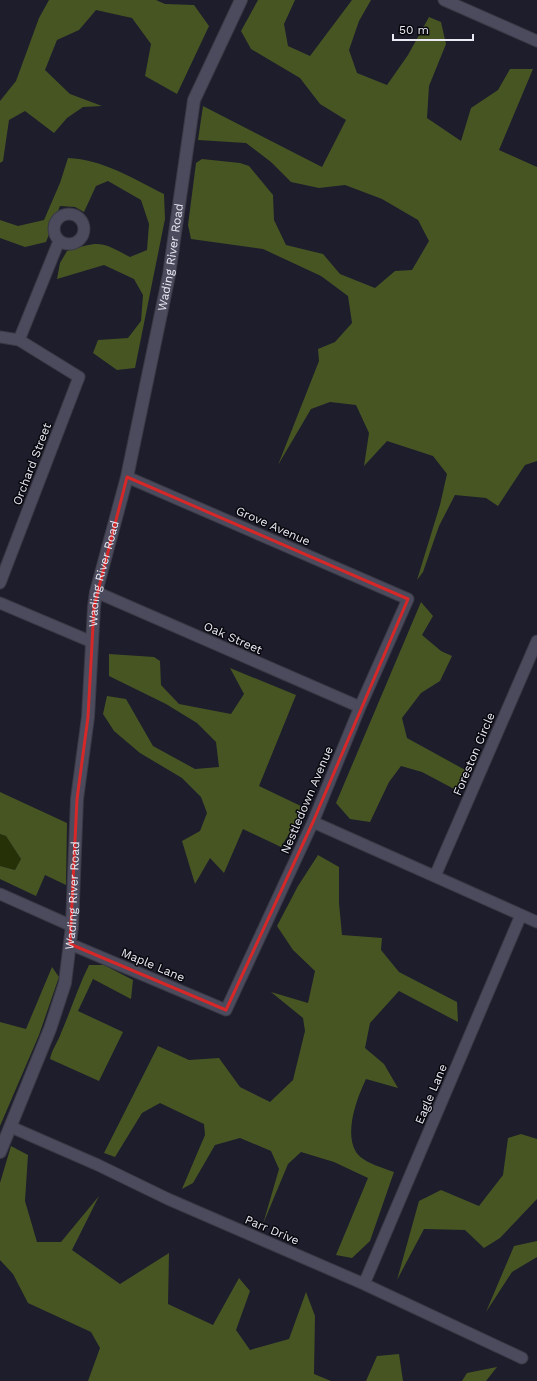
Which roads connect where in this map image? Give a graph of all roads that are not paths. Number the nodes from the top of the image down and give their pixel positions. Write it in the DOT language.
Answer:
graph roads {
  1 [pos="241,0"];
  2 [pos="444,0"];
  3 [pos="537,41"];
  4 [pos="59,241"];
  5 [pos="0,337"];
  6 [pos="19,340"];
  7 [pos="127,476"];
  8 [pos="0,583"];
  9 [pos="96,592"];
  10 [pos="408,599"];
  11 [pos="0,602"];
  12 [pos="537,641"];
  13 [pos="92,642"];
  14 [pos="360,707"];
  15 [pos="313,822"];
  16 [pos="435,876"];
  17 [pos="0,894"];
  18 [pos="521,915"];
  19 [pos="537,922"];
  20 [pos="72,926"];
  21 [pos="70,944"];
  22 [pos="226,1010"];
  23 [pos="11,1127"];
  24 [pos="0,1152"];
  25 [pos="364,1284"];
  26 [pos="522,1358"];
  1 -- 7 [label="main road, Wading River Road"];
  2 -- 3 [label="street"];
  4 -- 6 [label="street"];
  5 -- 6 [label="street"];
  6 -- 8 [label="street, Orchard Street"];
  7 -- 9 [label="main road, Wading River Road"];
  7 -- 10 [label="street, Grove Avenue"];
  9 -- 13 [label="main road, Wading River Road"];
  9 -- 14 [label="street, Oak Street"];
  10 -- 14 [label="street, Nestledown Avenue"];
  11 -- 13 [label="street"];
  12 -- 16 [label="street, Foreston Circle"];
  13 -- 20 [label="main road, Wading River Road"];
  14 -- 15 [label="street, Nestledown Avenue"];
  15 -- 16 [label="street"];
  15 -- 22 [label="street, Nestledown Avenue"];
  16 -- 18 [label="street"];
  17 -- 20 [label="street"];
  18 -- 19 [label="street"];
  18 -- 25 [label="street, Eagle Lane"];
  20 -- 21 [label="main road, Wading River Road"];
  21 -- 22 [label="street, Maple Lane"];
  21 -- 23 [label="main road, Wading River Road"];
  23 -- 24 [label="main road, Wading River Road"];
  23 -- 25 [label="street, Parr Drive"];
  25 -- 26 [label="street, Parr Drive"];
}
